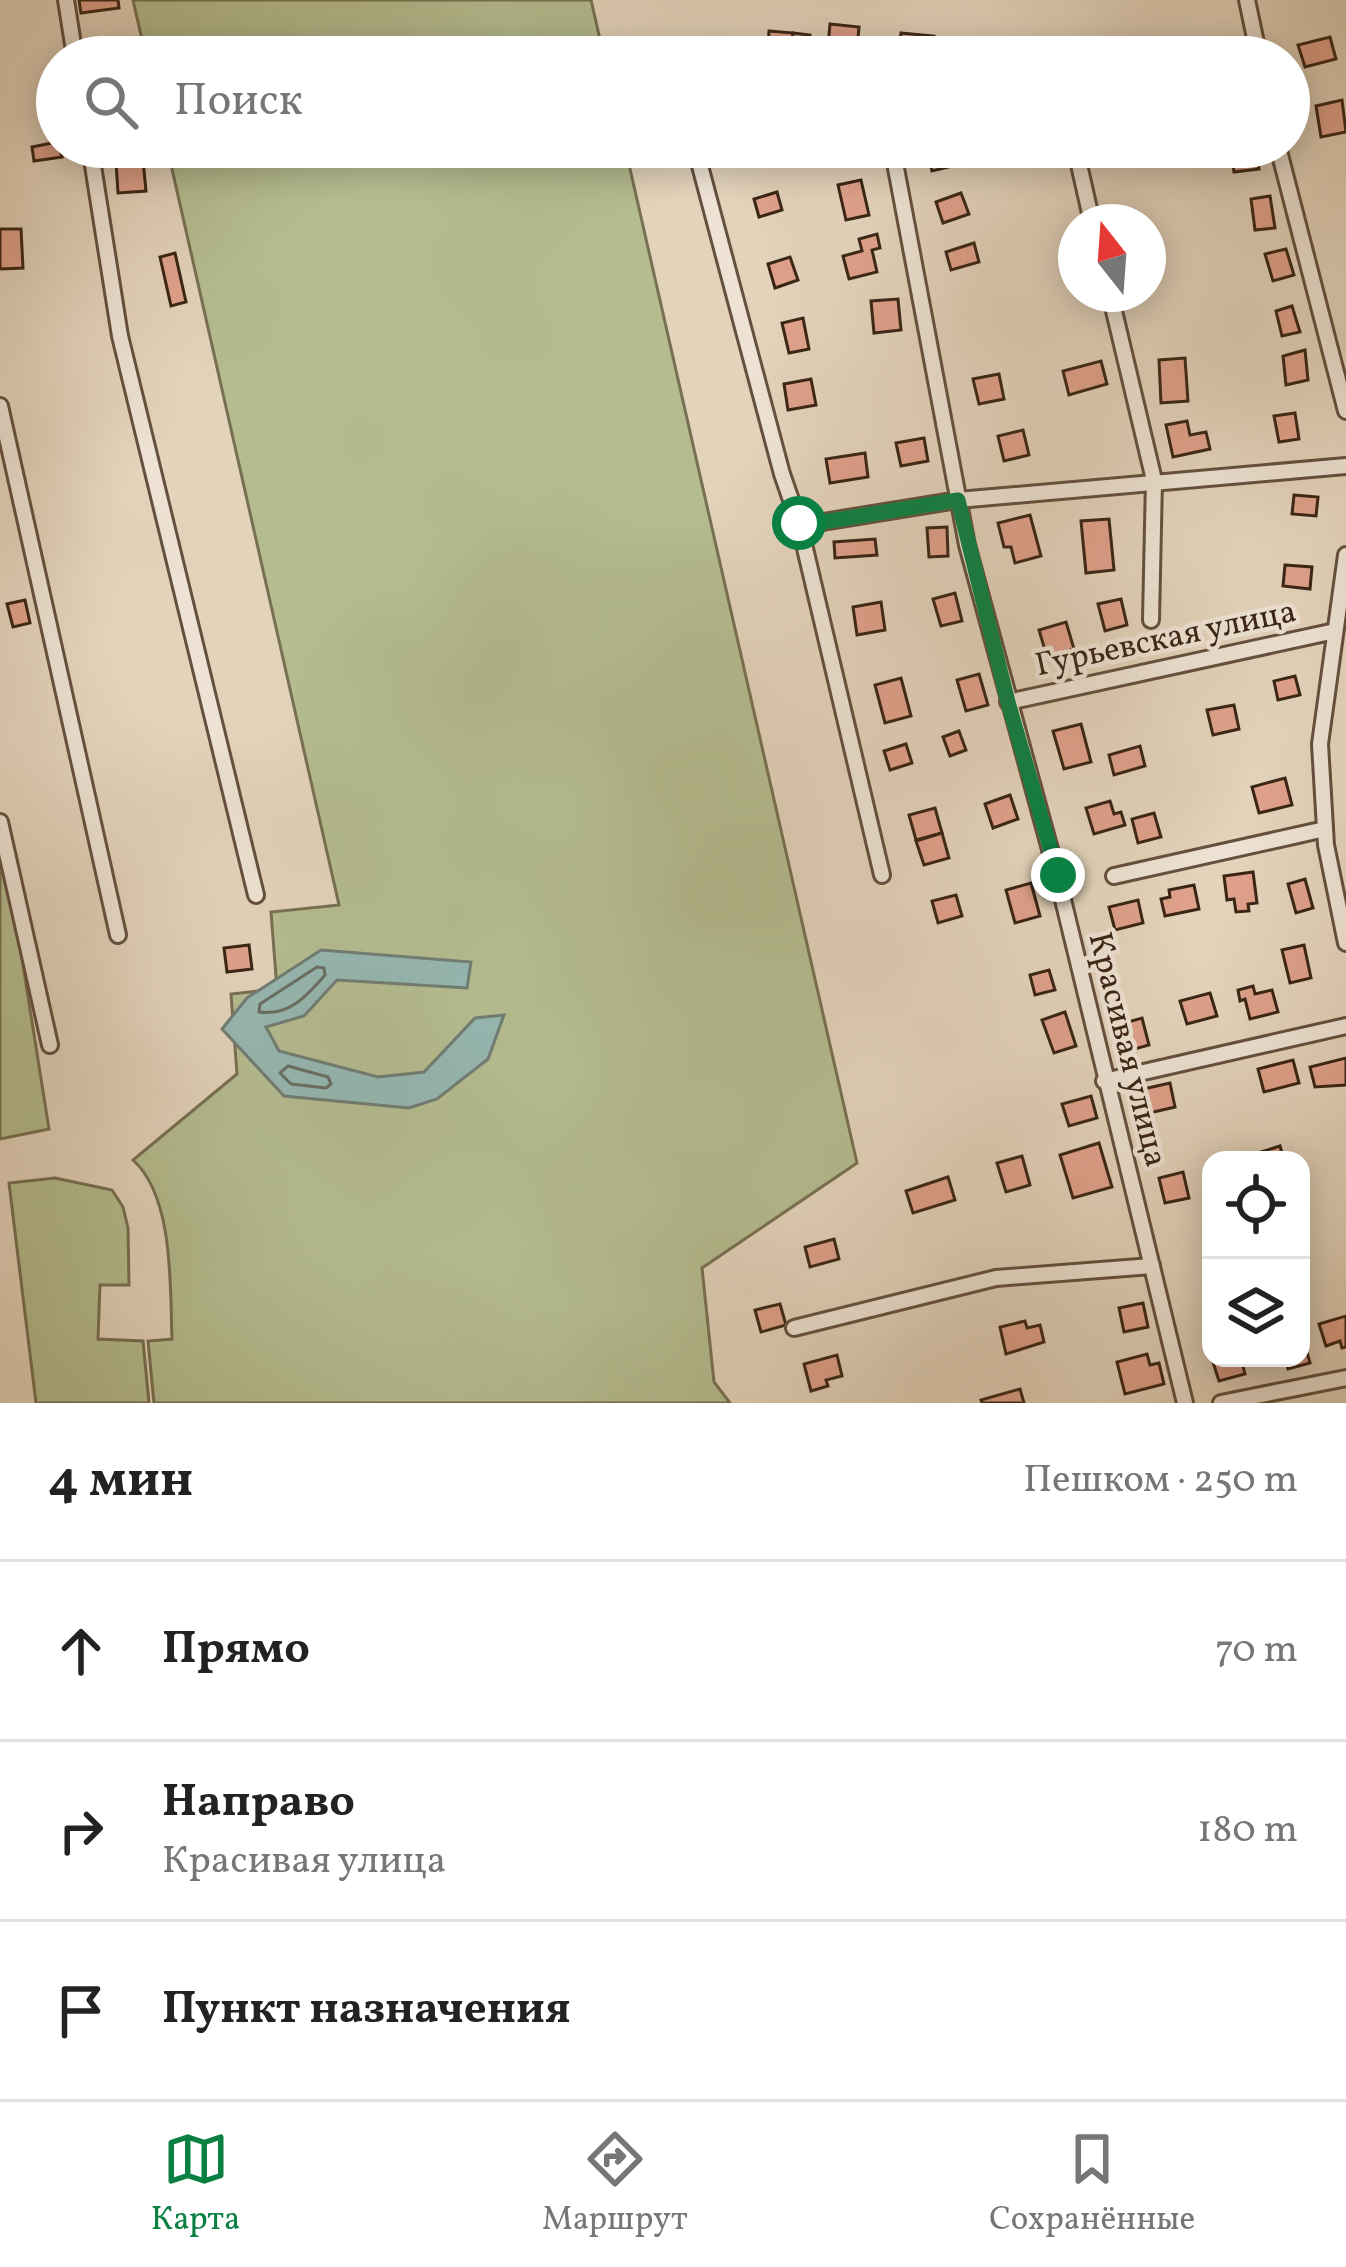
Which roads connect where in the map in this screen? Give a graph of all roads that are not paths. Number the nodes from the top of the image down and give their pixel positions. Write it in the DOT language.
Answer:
graph roads {
  1 [pos="66,0"];
  2 [pos="1247,0"];
  3 [pos="72,36"];
  4 [pos="1255,36"];
  5 [pos="93,168"];
  6 [pos="701,168"];
  7 [pos="896,168"];
  8 [pos="1080,168"];
  9 [pos="1283,168"];
  10 [pos="1088,204"];
  11 [pos="1114,312"];
  12 [pos="0,406"];
  13 [pos="1346,411"];
  14 [pos="1346,466"];
  15 [pos="1154,480"];
  16 [pos="958,500"];
  17 [pos="799,523"];
  18 [pos="1346,555"];
  19 [pos="1151,620"];
  20 [pos="1335,631"];
  21 [pos="1008,702"];
  22 [pos="0,822"];
  23 [pos="1326,837"];
  24 [pos="1346,846"];
  25 [pos="882,875"];
  26 [pos="1114,876"];
  27 [pos="256,896"];
  28 [pos="118,934"];
  29 [pos="1346,943"];
  30 [pos="1346,1026"];
  31 [pos="50,1045"];
  32 [pos="1104,1082"];
  33 [pos="1152,1266"];
  34 [pos="794,1328"];
  35 [pos="1346,1378"];
  36 [pos="1185,1403"];
  37 [pos="1221,1403"];
  1 -- 3 [label="street"];
  2 -- 4 [label="street"];
  5 -- 27 [label="street"];
  6 -- 17 [label="street"];
  7 -- 16 [label="street, Красивая улица"];
  8 -- 10 [label="street"];
  9 -- 13 [label="street"];
  11 -- 15 [label="street"];
  12 -- 28 [label="street"];
  14 -- 15 [label="street"];
  15 -- 16 [label="street"];
  15 -- 19 [label="street"];
  16 -- 17 [label="street"];
  16 -- 21 [label="street, Красивая улица"];
  17 -- 25 [label="street"];
  18 -- 20 [label="street"];
  20 -- 21 [label="street, Гурьевская улица"];
  20 -- 23 [label="street"];
  21 -- 32 [label="street, Красивая улица"];
  22 -- 31 [label="street"];
  23 -- 24 [label="street"];
  23 -- 26 [label="street"];
  23 -- 29 [label="street"];
  30 -- 32 [label="street"];
  32 -- 33 [label="street, Красивая улица"];
  33 -- 34 [label="street"];
  33 -- 36 [label="street, Красивая улица"];
  35 -- 37 [label="street"];
}
